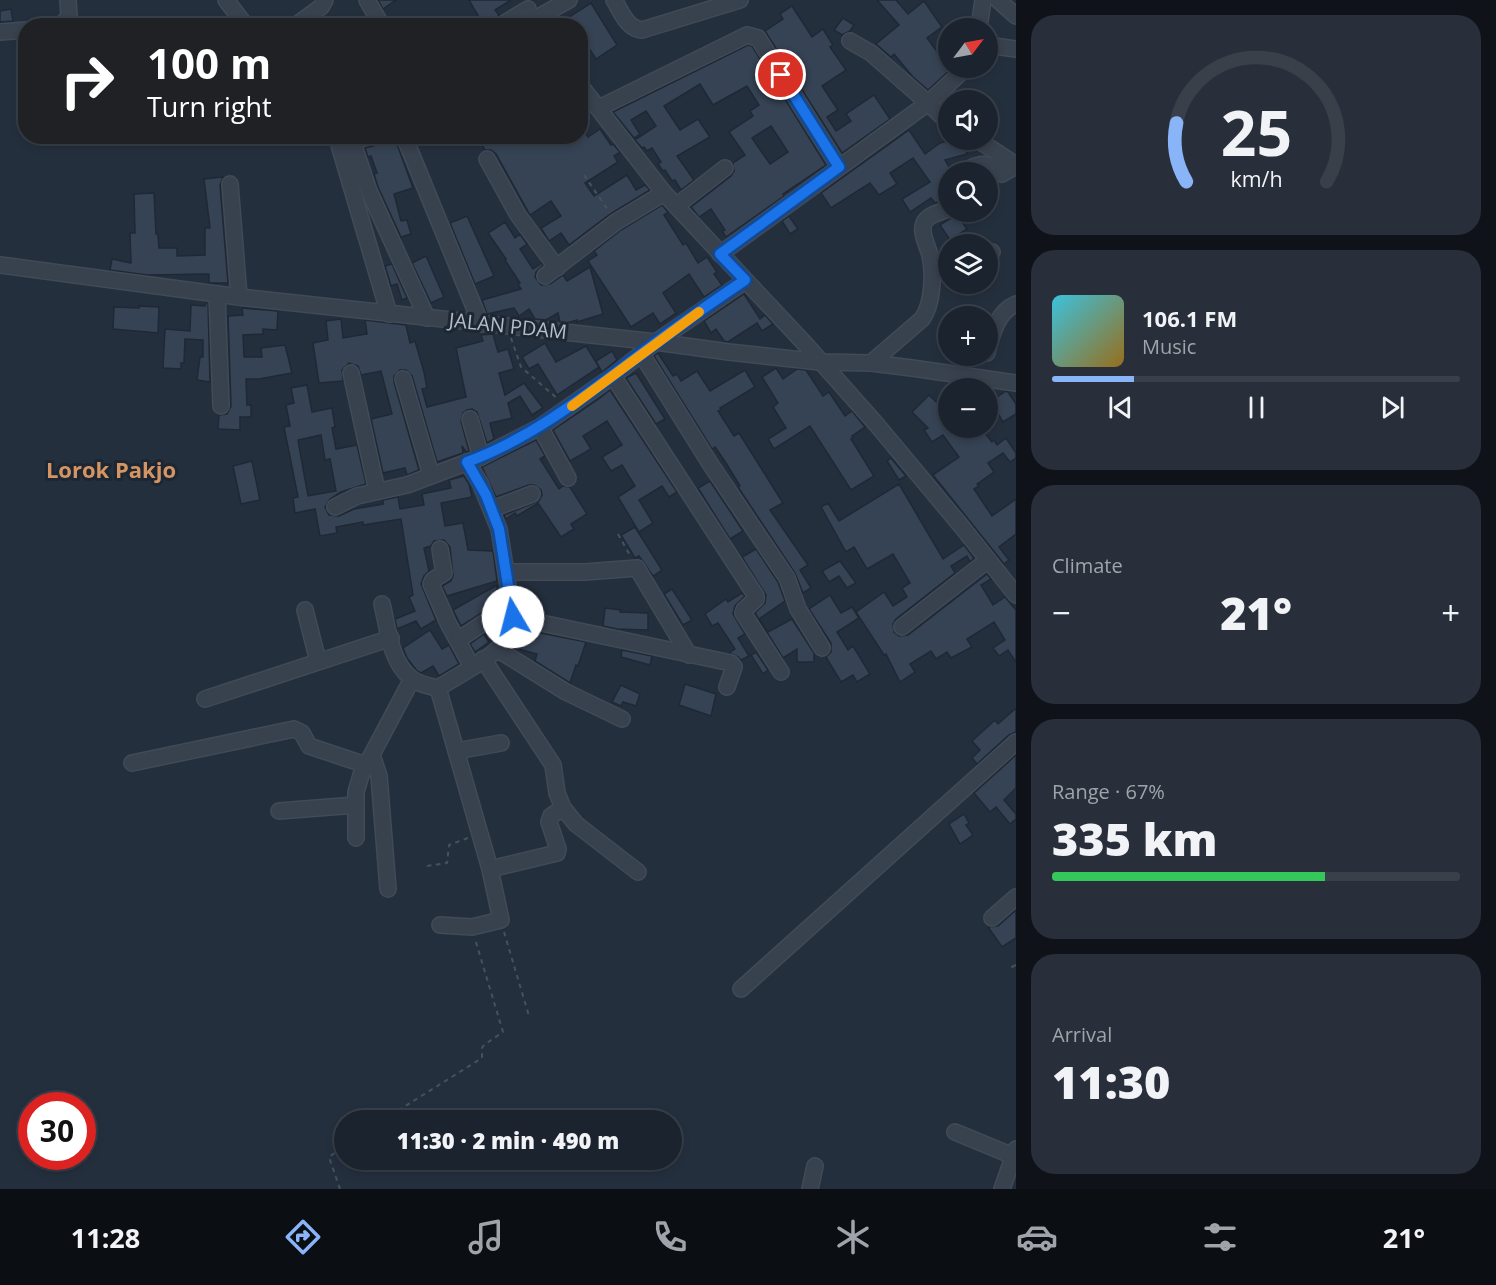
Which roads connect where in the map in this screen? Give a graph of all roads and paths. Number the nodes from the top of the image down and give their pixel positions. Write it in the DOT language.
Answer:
graph roads {
  1 [pos="68,0"];
  2 [pos="226,0"];
  3 [pos="326,0"];
  4 [pos="368,0"];
  5 [pos="569,0"];
  6 [pos="614,0"];
  7 [pos="983,0"];
  8 [pos="998,0"];
  9 [pos="734,1"];
  10 [pos="531,13"];
  11 [pos="1016,16"];
  12 [pos="68,18"];
  13 [pos="240,18"];
  14 [pos="306,18"];
  15 [pos="378,18"];
  16 [pos="980,18"];
  17 [pos="18,31"];
  18 [pos="0,32"];
  19 [pos="850,41"];
  20 [pos="998,47"];
  21 [pos="1016,49"];
  22 [pos="955,78"];
  23 [pos="588,95"];
  24 [pos="928,103"];
  25 [pos="599,108"];
  26 [pos="938,112"];
  27 [pos="340,144"];
  28 [pos="353,144"];
  29 [pos="407,144"];
  30 [pos="993,150"];
  31 [pos="488,159"];
  32 [pos="1016,165"];
  33 [pos="839,167"];
  34 [pos="725,168"];
  35 [pos="998,171"];
  36 [pos="584,175"];
  37 [pos="230,184"];
  38 [pos="664,193"];
  39 [pos="676,206"];
  40 [pos="938,213"];
  41 [pos="616,222"];
  42 [pos="720,254"];
  43 [pos="0,265"];
  44 [pos="938,267"];
  45 [pos="932,269"];
  46 [pos="745,280"];
  47 [pos="217,294"];
  48 [pos="239,297"];
  49 [pos="1016,304"];
  50 [pos="389,314"];
  51 [pos="427,318"];
  52 [pos="998,322"];
  53 [pos="481,324"];
  54 [pos="507,327"];
  55 [pos="656,342"];
  56 [pos="641,353"];
  57 [pos="820,362"];
  58 [pos="871,363"];
  59 [pos="984,366"];
  60 [pos="351,374"];
  61 [pos="613,376"];
  62 [pos="980,378"];
  63 [pos="403,379"];
  64 [pos="998,380"];
  65 [pos="1016,383"];
  66 [pos="221,406"];
  67 [pos="568,408"];
  68 [pos="470,419"];
  69 [pos="540,427"];
  70 [pos="474,460"];
  71 [pos="431,475"];
  72 [pos="568,478"];
  73 [pos="376,491"];
  74 [pos="532,494"];
  75 [pos="335,507"];
  76 [pos="492,509"];
  77 [pos="618,534"];
  78 [pos="440,549"];
  79 [pos="989,562"];
  80 [pos="637,568"];
  81 [pos="507,572"];
  82 [pos="1014,593"];
  83 [pos="382,604"];
  84 [pos="305,610"];
  85 [pos="513,617"];
  86 [pos="902,627"];
  87 [pos="391,638"];
  88 [pos="458,640"];
  89 [pos="822,648"];
  90 [pos="496,649"];
  91 [pos="689,655"];
  92 [pos="318,661"];
  93 [pos="478,663"];
  94 [pos="781,672"];
  95 [pos="412,679"];
  96 [pos="727,687"];
  97 [pos="438,688"];
  98 [pos="205,699"];
  99 [pos="622,719"];
  100 [pos="1016,742"];
  101 [pos="501,743"];
  102 [pos="456,751"];
  103 [pos="369,760"];
  104 [pos="132,763"];
  105 [pos="356,805"];
  106 [pos="563,808"];
  107 [pos="279,811"];
  108 [pos="480,834"];
  109 [pos="356,838"];
  110 [pos="427,866"];
  111 [pos="490,869"];
  112 [pos="638,872"];
  113 [pos="388,889"];
  114 [pos="1016,897"];
  115 [pos="992,918"];
  116 [pos="501,920"];
  117 [pos="440,925"];
  118 [pos="472,927"];
  119 [pos="1016,965"];
  120 [pos="1016,969"];
  121 [pos="741,989"];
  122 [pos="529,1016"];
  123 [pos="399,1110"];
  124 [pos="955,1132"];
  125 [pos="1014,1152"];
  126 [pos="334,1154"];
  127 [pos="815,1166"];
  128 [pos="340,1189"];
  129 [pos="810,1189"];
  130 [pos="1002,1189"];
  1 -- 12 [label="street"];
  2 -- 13 [label="street"];
  3 -- 14 [label="street"];
  4 -- 15 [label="street"];
  5 -- 10 [label="street"];
  6 -- 9 [label="street"];
  7 -- 16 [label="street"];
  8 -- 11 [label="street"];
  17 -- 18 [label="street"];
  19 -- 24 [label="street"];
  20 -- 21 [label="street"];
  22 -- 24 [label="street"];
  23 -- 25 [label="street"];
  24 -- 26 [label="street"];
  24 -- 33 [label="street"];
  25 -- 33 [label="street"];
  25 -- 38 [label="street"];
  27 -- 50 [label="street"];
  28 -- 51 [label="street"];
  29 -- 53 [label="street"];
  30 -- 32 [label="street"];
  31 -- 41 [label="street"];
  32 -- 35 [label="street"];
  33 -- 42 [label="street"];
  34 -- 39 [label="street"];
  36 -- 41 [label="path"];
  37 -- 48 [label="street"];
  38 -- 39 [label="street"];
  38 -- 41 [label="street"];
  39 -- 42 [label="street"];
  40 -- 45 [label="street"];
  42 -- 46 [label="street"];
  43 -- 47 [label="street, JALAN PDAM"];
  44 -- 45 [label="street"];
  45 -- 58 [label="street"];
  46 -- 55 [label="street"];
  46 -- 57 [label="street"];
  47 -- 48 [label="street, JALAN PDAM"];
  47 -- 66 [label="street"];
  48 -- 50 [label="street, JALAN PDAM"];
  49 -- 52 [label="street"];
  50 -- 51 [label="street, JALAN PDAM"];
  51 -- 53 [label="street, JALAN PDAM"];
  53 -- 54 [label="street, JALAN PDAM"];
  54 -- 55 [label="street, JALAN PDAM"];
  54 -- 67 [label="path"];
  55 -- 56 [label="street"];
  55 -- 57 [label="street, JALAN PDAM"];
  56 -- 61 [label="street"];
  56 -- 89 [label="street"];
  57 -- 58 [label="street, JALAN PDAM"];
  57 -- 79 [label="street"];
  58 -- 62 [label="street, JALAN PDAM"];
  59 -- 62 [label="street"];
  60 -- 73 [label="street"];
  61 -- 67 [label="street"];
  61 -- 94 [label="street"];
  63 -- 71 [label="street"];
  64 -- 65 [label="street, JALAN PDAM"];
  67 -- 69 [label="street"];
  68 -- 70 [label="street"];
  69 -- 70 [label="street"];
  69 -- 72 [label="street"];
  70 -- 71 [label="street"];
  70 -- 76 [label="street"];
  71 -- 73 [label="street"];
  73 -- 75 [label="street"];
  74 -- 76 [label="street"];
  76 -- 81 [label="street"];
  77 -- 80 [label="path"];
  78 -- 88 [label="street"];
  79 -- 82 [label="street"];
  79 -- 86 [label="street"];
  80 -- 81 [label="street"];
  80 -- 91 [label="street"];
  81 -- 85 [label="street"];
  83 -- 87 [label="street"];
  84 -- 92 [label="street"];
  85 -- 88 [label="street"];
  85 -- 90 [label="street"];
  85 -- 91 [label="street"];
  87 -- 92 [label="street"];
  87 -- 95 [label="street"];
  88 -- 93 [label="street"];
  90 -- 93 [label="street"];
  90 -- 99 [label="street"];
  91 -- 96 [label="street"];
  92 -- 98 [label="street"];
  93 -- 97 [label="street"];
  93 -- 106 [label="street"];
  95 -- 97 [label="street"];
  95 -- 103 [label="street"];
  97 -- 102 [label="street"];
  100 -- 121 [label="street"];
  101 -- 102 [label="street"];
  102 -- 108 [label="street"];
  103 -- 104 [label="street"];
  103 -- 105 [label="street"];
  103 -- 113 [label="street"];
  105 -- 107 [label="street"];
  105 -- 109 [label="street"];
  106 -- 111 [label="street"];
  106 -- 112 [label="street"];
  108 -- 110 [label="path"];
  108 -- 111 [label="street"];
  111 -- 116 [label="street"];
  114 -- 115 [label="street"];
  116 -- 118 [label="street"];
  116 -- 122 [label="path"];
  117 -- 118 [label="street"];
  118 -- 123 [label="path"];
  119 -- 120 [label="path"];
  124 -- 125 [label="street"];
  125 -- 130 [label="street"];
  126 -- 128 [label="path"];
  127 -- 129 [label="street"];
}
